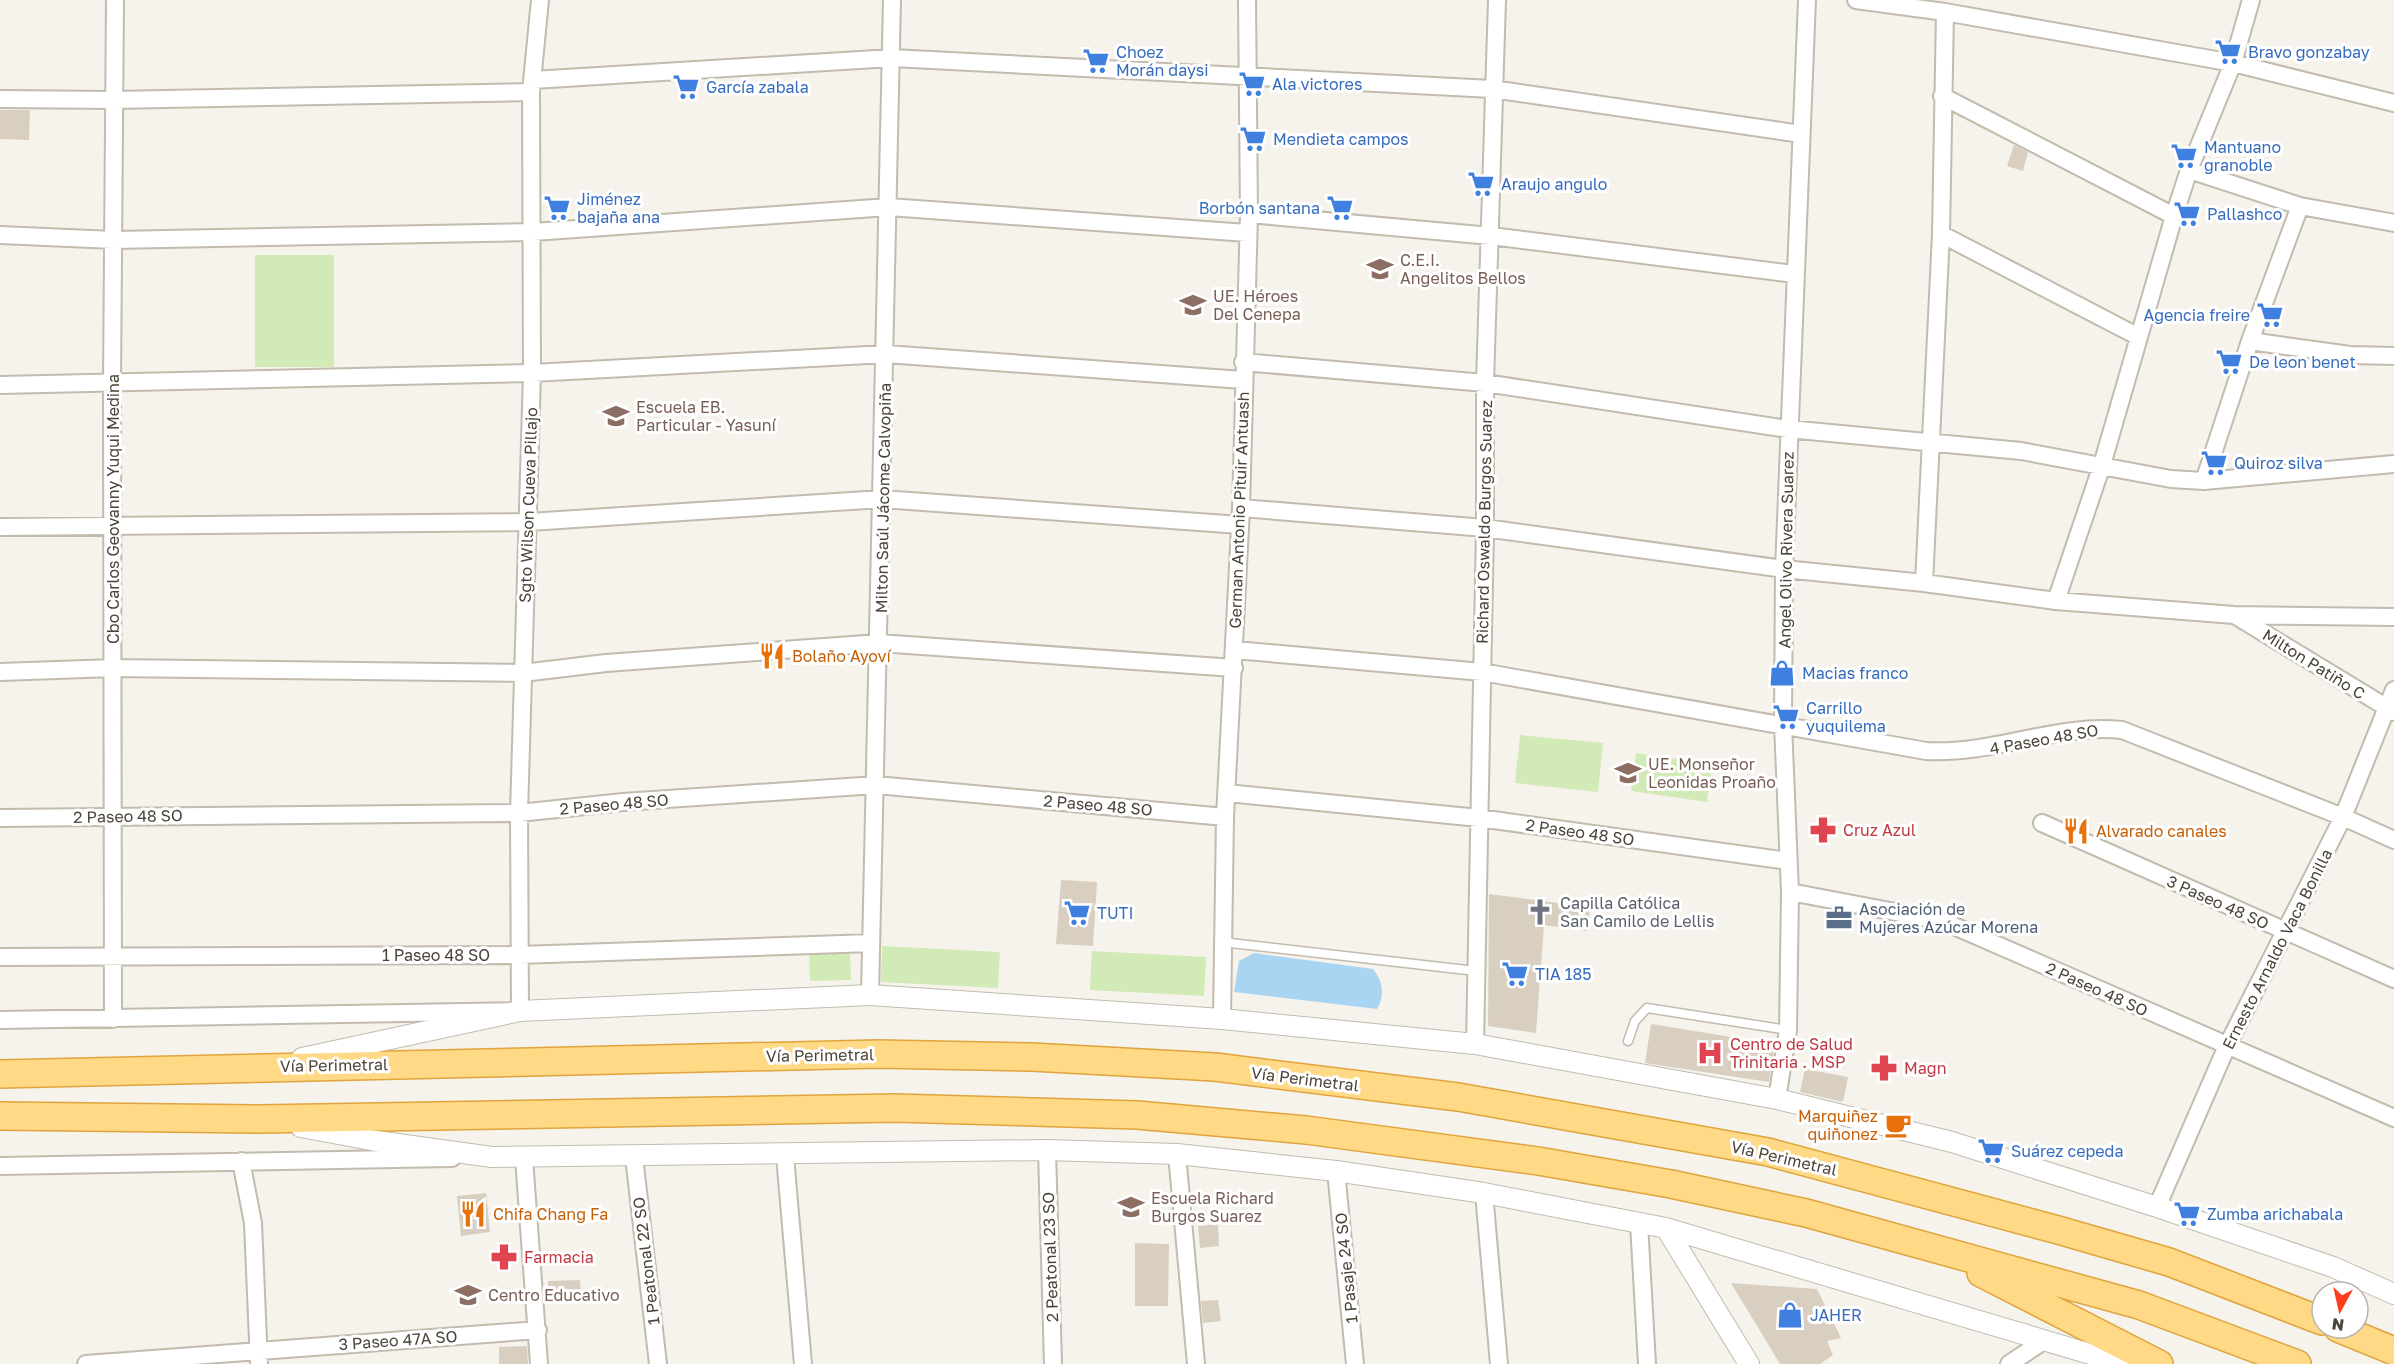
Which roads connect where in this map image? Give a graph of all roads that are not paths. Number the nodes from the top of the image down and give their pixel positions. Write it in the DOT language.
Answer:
graph roads {
  1 [pos="115,0"];
  2 [pos="540,0"];
  3 [pos="892,0"];
  4 [pos="1247,0"];
  5 [pos="1497,0"];
  6 [pos="1807,0"];
  7 [pos="1856,0"];
  8 [pos="2251,0"];
  9 [pos="1945,12"];
  10 [pos="892,58"];
  11 [pos="2233,63"];
  12 [pos="1246,76"];
  13 [pos="532,86"];
  14 [pos="1492,89"];
  15 [pos="1942,96"];
  16 [pos="0,99"];
  17 [pos="113,100"];
  18 [pos="2394,103"];
  19 [pos="1800,134"];
  20 [pos="2189,170"];
  21 [pos="2300,206"];
  22 [pos="889,207"];
  23 [pos="1249,214"];
  24 [pos="2174,216"];
  25 [pos="2394,223"];
  26 [pos="533,232"];
  27 [pos="1247,233"];
  28 [pos="1941,234"];
  29 [pos="0,235"];
  30 [pos="1491,236"];
  31 [pos="114,240"];
  32 [pos="1794,274"];
  33 [pos="2137,336"];
  34 [pos="2250,341"];
  35 [pos="886,354"];
  36 [pos="2394,356"];
  37 [pos="1243,362"];
  38 [pos="532,373"];
  39 [pos="1243,380"];
  40 [pos="112,383"];
  41 [pos="1485,383"];
  42 [pos="0,385"];
  43 [pos="1788,429"];
  44 [pos="1930,444"];
  45 [pos="2394,464"];
  46 [pos="2102,465"];
  47 [pos="2204,481"];
  48 [pos="882,500"];
  49 [pos="1240,517"];
  50 [pos="529,522"];
  51 [pos="0,526"];
  52 [pos="114,527"];
  53 [pos="1485,528"];
  54 [pos="1784,569"];
  55 [pos="1924,583"];
  56 [pos="2056,601"];
  57 [pos="2234,615"];
  58 [pos="2394,617"];
  59 [pos="879,643"];
  60 [pos="1235,650"];
  61 [pos="114,668"];
  62 [pos="1234,668"];
  63 [pos="0,672"];
  64 [pos="1482,672"];
  65 [pos="523,673"];
  66 [pos="2394,690"];
  67 [pos="2390,710"];
  68 [pos="1783,724"];
  69 [pos="876,785"];
  70 [pos="1227,793"];
  71 [pos="519,813"];
  72 [pos="114,816"];
  73 [pos="1225,817"];
  74 [pos="2343,817"];
  75 [pos="0,818"];
  76 [pos="1479,818"];
  77 [pos="2042,823"];
  78 [pos="2394,840"];
  79 [pos="1788,861"];
  80 [pos="1791,892"];
  81 [pos="2283,932"];
  82 [pos="1222,942"];
  83 [pos="871,943"];
  84 [pos="113,955"];
  85 [pos="519,955"];
  86 [pos="0,957"];
  87 [pos="1476,971"];
  88 [pos="2394,979"];
  89 [pos="870,995"];
  90 [pos="519,1011"];
  91 [pos="113,1019"];
  92 [pos="1221,1019"];
  93 [pos="0,1020"];
  94 [pos="1788,1030"];
  95 [pos="1628,1041"];
  96 [pos="1475,1044"];
  97 [pos="2227,1046"];
  98 [pos="258,1067"];
  99 [pos="0,1074"];
  100 [pos="1777,1099"];
  101 [pos="0,1116"];
  102 [pos="2394,1118"];
  103 [pos="260,1119"];
  104 [pos="1047,1150"];
  105 [pos="1177,1154"];
  106 [pos="785,1156"];
  107 [pos="492,1157"];
  108 [pos="634,1157"];
  109 [pos="524,1158"];
  110 [pos="241,1161"];
  111 [pos="0,1166"];
  112 [pos="1336,1171"];
  113 [pos="1484,1193"];
  114 [pos="2157,1207"];
  115 [pos="1639,1223"];
  116 [pos="1666,1228"];
  117 [pos="1937,1250"];
  118 [pos="2394,1293"];
  119 [pos="2310,1317"];
  120 [pos="2370,1326"];
  121 [pos="2394,1329"];
  122 [pos="538,1330"];
  123 [pos="2045,1340"];
  124 [pos="2367,1340"];
  125 [pos="2394,1351"];
  126 [pos="259,1357"];
  127 [pos="124,1363"];
  128 [pos="86,1364"];
  129 [pos="540,1364"];
  130 [pos="658,1364"];
  131 [pos="804,1364"];
  132 [pos="1053,1364"];
  133 [pos="1196,1364"];
  134 [pos="1355,1364"];
  135 [pos="1499,1364"];
  136 [pos="1647,1364"];
  137 [pos="1749,1364"];
  138 [pos="2009,1364"];
  139 [pos="2124,1364"];
  140 [pos="2159,1364"];
  141 [pos="2297,1364"];
  1 -- 17 [label="street, Cbo Carlos Geovanny Yuqui Medina"];
  2 -- 13 [label="street, Sgto Wilson Cueva Pillajo"];
  3 -- 10 [label="street, Milton Saúl Jácome Calvopiña"];
  4 -- 12 [label="street, German Antonio Pituir Antuash"];
  5 -- 14 [label="street, Richard Oswaldo Burgos Suarez"];
  6 -- 19 [label="street, Angel Olivo Rivera Suarez"];
  7 -- 9 [label="street"];
  8 -- 11 [label="street"];
  9 -- 11 [label="street"];
  9 -- 15 [label="street"];
  10 -- 12 [label="street"];
  10 -- 13 [label="street"];
  10 -- 22 [label="street, Milton Saúl Jácome Calvopiña"];
  11 -- 18 [label="street"];
  11 -- 20 [label="street"];
  12 -- 14 [label="street"];
  12 -- 23 [label="street, German Antonio Pituir Antuash"];
  13 -- 17 [label="street"];
  13 -- 26 [label="street, Sgto Wilson Cueva Pillajo"];
  14 -- 19 [label="street"];
  14 -- 30 [label="street, Richard Oswaldo Burgos Suarez"];
  15 -- 24 [label="street"];
  15 -- 28 [label="street"];
  16 -- 17 [label="street"];
  17 -- 31 [label="street, Cbo Carlos Geovanny Yuqui Medina"];
  19 -- 32 [label="street, Angel Olivo Rivera Suarez"];
  20 -- 21 [label="street"];
  20 -- 24 [label="street"];
  21 -- 25 [label="street"];
  21 -- 34 [label="street"];
  22 -- 26 [label="street"];
  22 -- 27 [label="street"];
  22 -- 35 [label="street, Milton Saúl Jácome Calvopiña"];
  23 -- 27 [label="street, German Antonio Pituir Antuash"];
  23 -- 30 [label="street"];
  24 -- 33 [label="street"];
  26 -- 31 [label="street"];
  26 -- 38 [label="street, Sgto Wilson Cueva Pillajo"];
  27 -- 37 [label="street, German Antonio Pituir Antuash"];
  28 -- 33 [label="street"];
  28 -- 44 [label="street"];
  29 -- 31 [label="street"];
  30 -- 32 [label="street"];
  30 -- 41 [label="street, Richard Oswaldo Burgos Suarez"];
  31 -- 40 [label="street, Cbo Carlos Geovanny Yuqui Medina"];
  32 -- 43 [label="street, Angel Olivo Rivera Suarez"];
  33 -- 46 [label="street"];
  34 -- 36 [label="street"];
  34 -- 47 [label="street"];
  35 -- 38 [label="street"];
  35 -- 39 [label="street"];
  35 -- 48 [label="street, Milton Saúl Jácome Calvopiña"];
  37 -- 39 [label="street, German Antonio Pituir Antuash"];
  37 -- 41 [label="street"];
  38 -- 40 [label="street"];
  38 -- 50 [label="street, Sgto Wilson Cueva Pillajo"];
  39 -- 49 [label="street, German Antonio Pituir Antuash"];
  40 -- 42 [label="street"];
  40 -- 52 [label="street, Cbo Carlos Geovanny Yuqui Medina"];
  41 -- 43 [label="street"];
  41 -- 53 [label="street, Richard Oswaldo Burgos Suarez"];
  43 -- 44 [label="street"];
  43 -- 54 [label="street, Angel Olivo Rivera Suarez"];
  44 -- 46 [label="street"];
  44 -- 55 [label="street"];
  45 -- 47 [label="street"];
  46 -- 47 [label="street"];
  46 -- 56 [label="street"];
  48 -- 49 [label="street"];
  48 -- 50 [label="street"];
  48 -- 59 [label="street, Milton Saúl Jácome Calvopiña"];
  49 -- 53 [label="street"];
  49 -- 60 [label="street, German Antonio Pituir Antuash"];
  50 -- 52 [label="street"];
  50 -- 65 [label="street, Sgto Wilson Cueva Pillajo"];
  51 -- 52 [label="street"];
  52 -- 61 [label="street, Cbo Carlos Geovanny Yuqui Medina"];
  53 -- 54 [label="street"];
  53 -- 64 [label="street, Richard Oswaldo Burgos Suarez"];
  54 -- 55 [label="street"];
  54 -- 68 [label="street, Angel Olivo Rivera Suarez"];
  55 -- 56 [label="street"];
  56 -- 57 [label="street"];
  57 -- 58 [label="street"];
  57 -- 67 [label="street, Milton Patiño C"];
  59 -- 62 [label="street"];
  59 -- 65 [label="street"];
  59 -- 69 [label="street, Milton Saúl Jácome Calvopiña"];
  60 -- 62 [label="street, German Antonio Pituir Antuash"];
  60 -- 64 [label="street, 4 Paseo 48 SO"];
  61 -- 63 [label="street"];
  61 -- 65 [label="street"];
  61 -- 72 [label="street, Cbo Carlos Geovanny Yuqui Medina"];
  62 -- 70 [label="street, German Antonio Pituir Antuash"];
  64 -- 68 [label="street, 4 Paseo 48 SO"];
  64 -- 76 [label="street, Richard Oswaldo Burgos Suarez"];
  65 -- 71 [label="street, Sgto Wilson Cueva Pillajo"];
  66 -- 67 [label="street, Ernesto Arnaldo Vaca Bonilla"];
  67 -- 74 [label="street, Ernesto Arnaldo Vaca Bonilla"];
  68 -- 74 [label="street, 4 Paseo 48 SO"];
  68 -- 79 [label="street, Angel Olivo Rivera Suarez"];
  69 -- 71 [label="street, 2 Paseo 48 SO"];
  69 -- 73 [label="street, 2 Paseo 48 SO"];
  69 -- 83 [label="street, Milton Saúl Jácome Calvopiña"];
  70 -- 73 [label="street, German Antonio Pituir Antuash"];
  70 -- 76 [label="street, 2 Paseo 48 SO"];
  71 -- 72 [label="street, 2 Paseo 48 SO"];
  71 -- 85 [label="street, Sgto Wilson Cueva Pillajo"];
  72 -- 75 [label="street, 2 Paseo 48 SO"];
  72 -- 84 [label="street, Cbo Carlos Geovanny Yuqui Medina"];
  73 -- 82 [label="street, German Antonio Pituir Antuash"];
  74 -- 78 [label="street, 4 Paseo 48 SO"];
  74 -- 81 [label="street, Ernesto Arnaldo Vaca Bonilla"];
  76 -- 79 [label="street, 2 Paseo 48 SO"];
  76 -- 87 [label="street, Richard Oswaldo Burgos Suarez"];
  77 -- 81 [label="street, 3 Paseo 48 SO"];
  79 -- 80 [label="street, Angel Olivo Rivera Suarez"];
  80 -- 94 [label="street, Angel Olivo Rivera Suarez"];
  80 -- 97 [label="street, 2 Paseo 48 SO"];
  81 -- 88 [label="street, 3 Paseo 48 SO"];
  81 -- 97 [label="street, Ernesto Arnaldo Vaca Bonilla"];
  82 -- 87 [label="lane"];
  82 -- 92 [label="street, German Antonio Pituir Antuash"];
  83 -- 85 [label="street, 1 Paseo 48 SO"];
  83 -- 89 [label="street, Milton Saúl Jácome Calvopiña"];
  84 -- 85 [label="street, 1 Paseo 48 SO"];
  84 -- 86 [label="street, 1 Paseo 48 SO"];
  84 -- 91 [label="street, Cbo Carlos Geovanny Yuqui Medina"];
  85 -- 90 [label="street, Sgto Wilson Cueva Pillajo"];
  87 -- 96 [label="street, Richard Oswaldo Burgos Suarez"];
  89 -- 90 [label="street, Vía Perimetral"];
  89 -- 92 [label="street, Vía Perimetral"];
  90 -- 91 [label="street, Vía Perimetral"];
  90 -- 98 [label="street, Vía Perimetral"];
  91 -- 93 [label="street, Vía Perimetral"];
  92 -- 96 [label="street, Vía Perimetral"];
  94 -- 95 [label="lane"];
  94 -- 100 [label="street, Angel Olivo Rivera Suarez"];
  96 -- 100 [label="street, Vía Perimetral"];
  97 -- 102 [label="street, 2 Paseo 48 SO"];
  97 -- 114 [label="street, Ernesto Arnaldo Vaca Bonilla"];
  98 -- 99 [label="highway, Vía Perimetral"];
  98 -- 119 [label="highway, Vía Perimetral"];
  100 -- 114 [label="street, Vía Perimetral"];
  101 -- 103 [label="highway"];
  103 -- 107 [label="street"];
  103 -- 117 [label="highway"];
  104 -- 105 [label="street"];
  104 -- 106 [label="street"];
  104 -- 132 [label="street, 2 Peatonal 23 SO"];
  105 -- 112 [label="street"];
  105 -- 133 [label="street"];
  106 -- 108 [label="street"];
  106 -- 131 [label="street"];
  107 -- 109 [label="street"];
  107 -- 110 [label="street"];
  108 -- 109 [label="street"];
  108 -- 130 [label="street, 1 Peatonal 22 SO"];
  109 -- 122 [label="street"];
  110 -- 111 [label="street"];
  110 -- 126 [label="street"];
  112 -- 113 [label="street"];
  112 -- 134 [label="street, 1 Pasaje 24 SO"];
  113 -- 115 [label="street"];
  113 -- 135 [label="street"];
  114 -- 118 [label="street, Vía Perimetral"];
  115 -- 116 [label="street"];
  115 -- 136 [label="street"];
  116 -- 123 [label="street"];
  116 -- 137 [label="street"];
  117 -- 140 [label="highway"];
  117 -- 141 [label="highway"];
  120 -- 121 [label="highway"];
  122 -- 126 [label="street, 3 Paseo 47A SO"];
  122 -- 129 [label="street"];
  123 -- 138 [label="street"];
  123 -- 139 [label="street"];
  124 -- 125 [label="highway, Vía Perimetral"];
  126 -- 127 [label="street, 3 Paseo 47A SO"];
  127 -- 128 [label="street, 3 Paseo 47A SO"];
}
